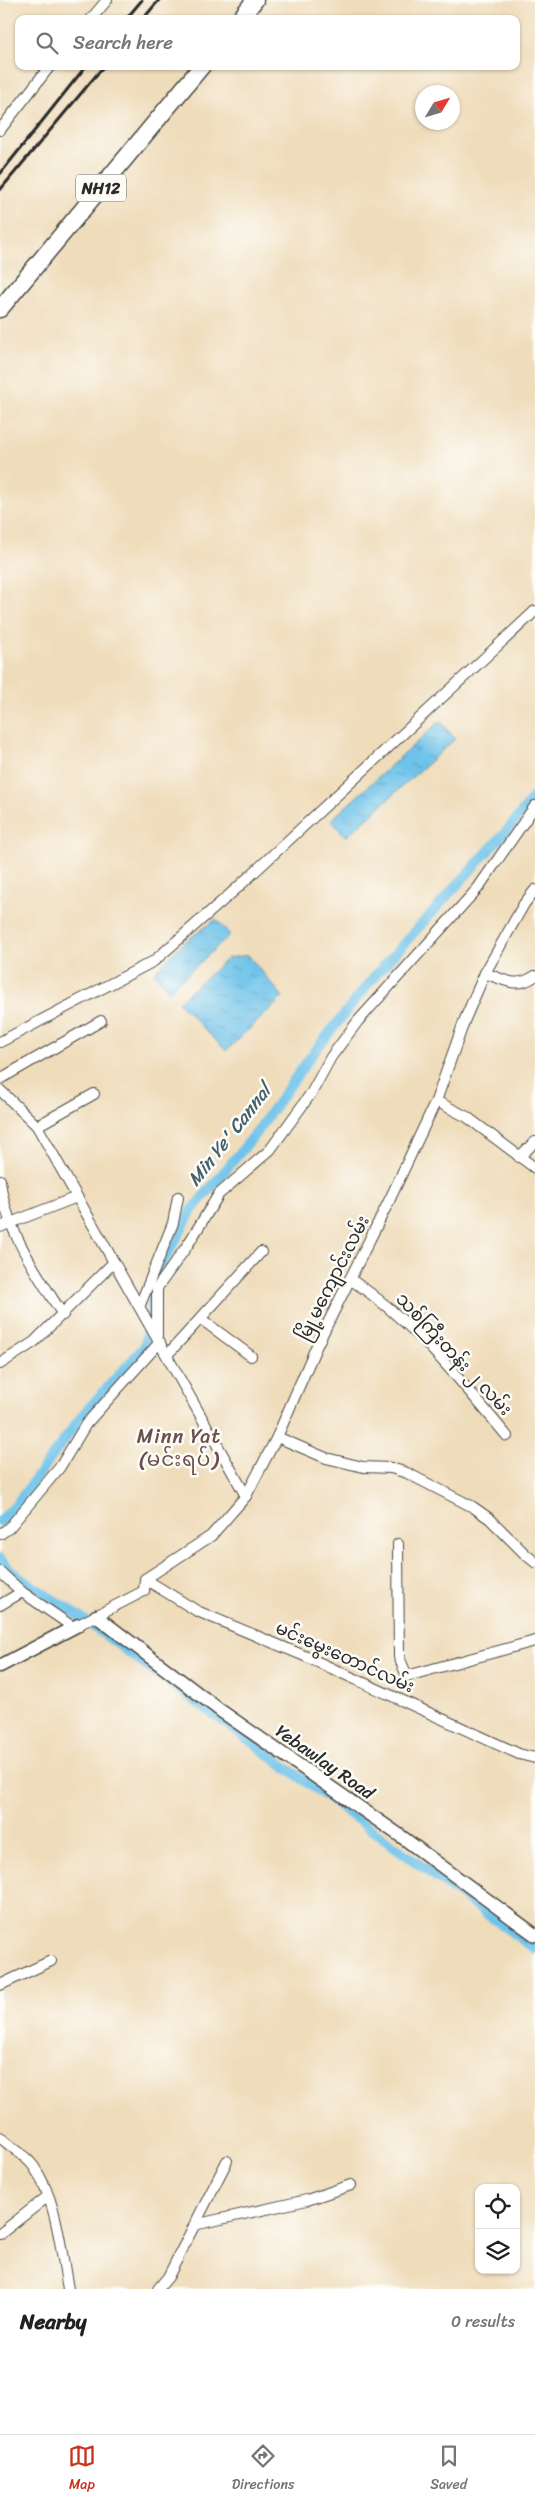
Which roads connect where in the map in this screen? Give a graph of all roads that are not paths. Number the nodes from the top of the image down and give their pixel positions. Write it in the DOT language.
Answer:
graph roads {
  1 [pos="107,0"];
  2 [pos="255,0"];
  3 [pos="94,15"];
  4 [pos="243,15"];
  5 [pos="47,70"];
  6 [pos="199,70"];
  7 [pos="2,125"];
  8 [pos="0,308"];
  9 [pos="535,611"];
  10 [pos="535,806"];
  11 [pos="535,890"];
  12 [pos="485,974"];
  13 [pos="535,976"];
  14 [pos="100,1021"];
  15 [pos="0,1042"];
  16 [pos="0,1079"];
  17 [pos="0,1090"];
  18 [pos="94,1094"];
  19 [pos="436,1101"];
  20 [pos="37,1126"];
  21 [pos="535,1142"];
  22 [pos="519,1157"];
  23 [pos="535,1168"];
  24 [pos="0,1180"];
  25 [pos="77,1197"];
  26 [pos="178,1197"];
  27 [pos="11,1222"];
  28 [pos="0,1227"];
  29 [pos="261,1252"];
  30 [pos="114,1262"];
  31 [pos="350,1279"];
  32 [pos="140,1305"];
  33 [pos="63,1315"];
  34 [pos="201,1319"];
  35 [pos="158,1340"];
  36 [pos="168,1354"];
  37 [pos="251,1356"];
  38 [pos="0,1364"];
  39 [pos="507,1436"];
  40 [pos="277,1437"];
  41 [pos="246,1496"];
  42 [pos="0,1534"];
  43 [pos="398,1544"];
  44 [pos="535,1562"];
  45 [pos="0,1572"];
  46 [pos="145,1578"];
  47 [pos="22,1592"];
  48 [pos="0,1605"];
  49 [pos="93,1617"];
  50 [pos="75,1626"];
  51 [pos="535,1641"];
  52 [pos="0,1666"];
  53 [pos="535,1758"];
  54 [pos="535,1935"];
  55 [pos="50,1961"];
  56 [pos="0,1986"];
  57 [pos="0,2137"];
  58 [pos="227,2161"];
  59 [pos="351,2185"];
  60 [pos="47,2197"];
  61 [pos="194,2226"];
  62 [pos="0,2234"];
  63 [pos="68,2289"];
  64 [pos="158,2289"];
  1 -- 3 [label="street"];
  2 -- 4 [label="highway"];
  5 -- 7 [label="street"];
  6 -- 8 [label="highway, NH12"];
  9 -- 15 [label="street"];
  10 -- 35 [label="street"];
  11 -- 12 [label="street, မြို့မကျောင်းလမ်း"];
  12 -- 13 [label="street"];
  12 -- 19 [label="street, မြို့မကျောင်းလမ်း"];
  14 -- 16 [label="street"];
  17 -- 20 [label="street"];
  18 -- 20 [label="street"];
  19 -- 22 [label="street"];
  19 -- 31 [label="street, မြို့မကျောင်းလမ်း"];
  20 -- 25 [label="street"];
  21 -- 22 [label="street"];
  22 -- 23 [label="street"];
  24 -- 27 [label="street"];
  25 -- 27 [label="street"];
  25 -- 30 [label="street"];
  26 -- 32 [label="street"];
  27 -- 28 [label="street"];
  27 -- 33 [label="street"];
  29 -- 34 [label="street"];
  30 -- 32 [label="street"];
  30 -- 33 [label="street"];
  31 -- 39 [label="street, သစ်ကြီးတန်း ၂ လမ်း"];
  31 -- 40 [label="street, မြို့မကျောင်းလမ်း"];
  32 -- 35 [label="street"];
  33 -- 38 [label="street"];
  34 -- 36 [label="street"];
  34 -- 37 [label="street"];
  35 -- 36 [label="street"];
  35 -- 42 [label="street"];
  36 -- 41 [label="street"];
  40 -- 41 [label="street, မြို့မကျောင်းလမ်း"];
  40 -- 44 [label="street"];
  41 -- 46 [label="street, မြို့မကျောင်းလမ်း"];
  43 -- 51 [label="street"];
  45 -- 47 [label="street"];
  46 -- 49 [label="street, မြို့မကျောင်းလမ်း"];
  46 -- 53 [label="street, မင်းမွေးတောင်လမ်း"];
  47 -- 48 [label="street"];
  47 -- 50 [label="street"];
  49 -- 50 [label="street"];
  49 -- 54 [label="street, Yebawlay Road"];
  50 -- 52 [label="street"];
  55 -- 56 [label="street"];
  57 -- 60 [label="street"];
  58 -- 61 [label="street"];
  59 -- 61 [label="street"];
  60 -- 62 [label="street"];
  60 -- 63 [label="street"];
  61 -- 64 [label="street"];
}
